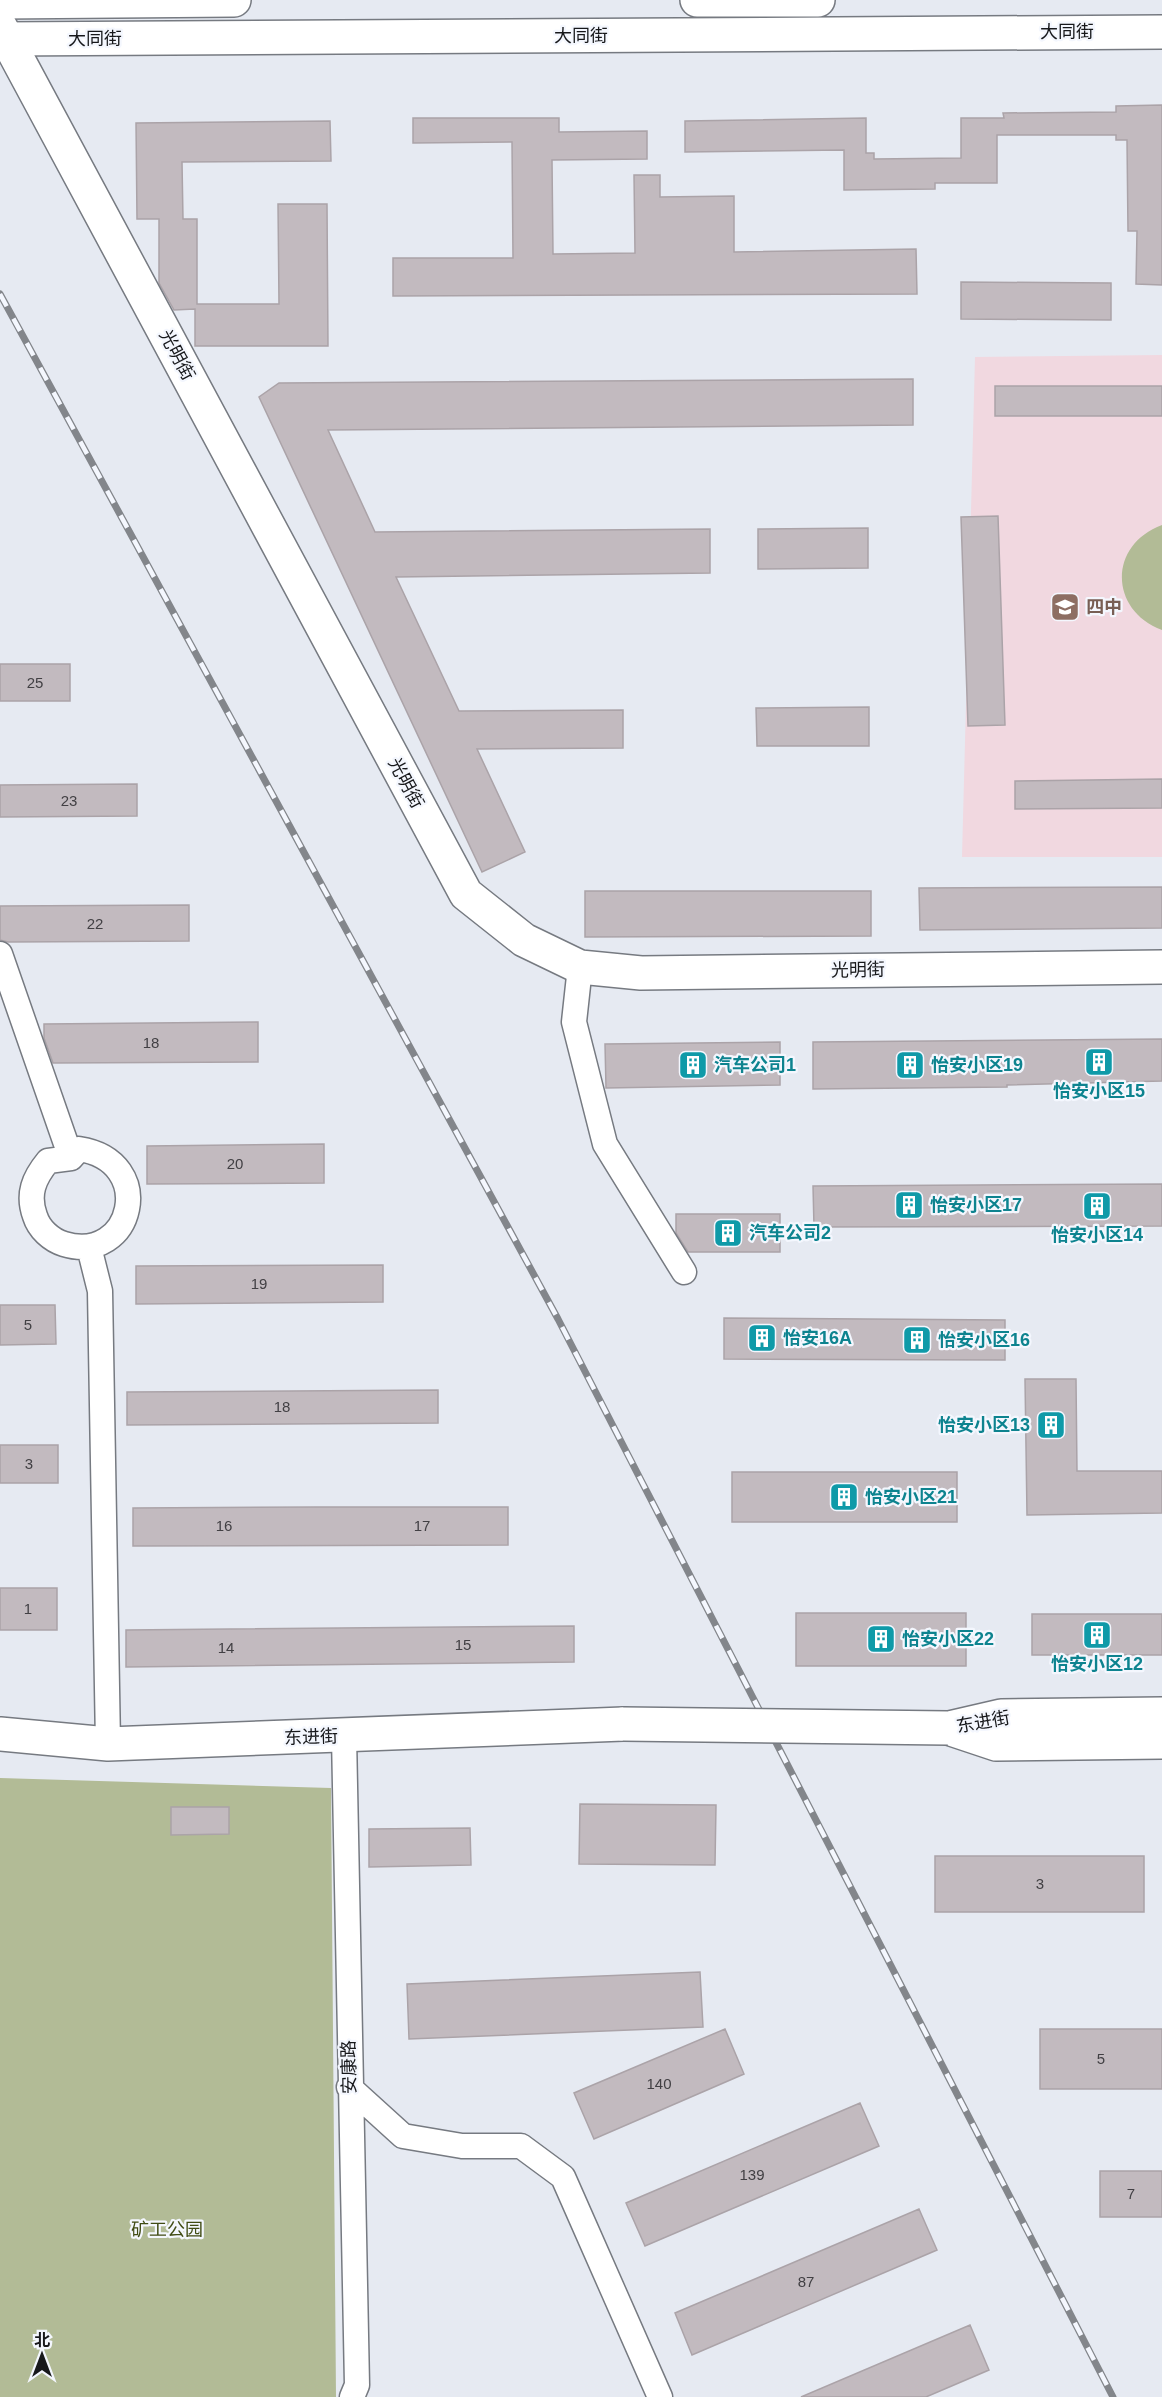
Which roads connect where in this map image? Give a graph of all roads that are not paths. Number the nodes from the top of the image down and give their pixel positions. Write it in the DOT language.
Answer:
graph roads {
  1 [pos="131,0"];
  2 [pos="234,0"];
  3 [pos="697,0"];
  4 [pos="794,0"];
  5 [pos="818,0"];
  6 [pos="0,2"];
  7 [pos="1162,32"];
  8 [pos="3,35"];
  9 [pos="0,954"];
  10 [pos="580,967"];
  11 [pos="1162,967"];
  12 [pos="70,1158"];
  13 [pos="89,1247"];
  14 [pos="684,1272"];
  15 [pos="1162,1714"];
  16 [pos="948,1728"];
  17 [pos="0,1734"];
  18 [pos="344,1736"];
  19 [pos="1162,1742"];
  20 [pos="108,1744"];
  21 [pos="349,2086"];
  22 [pos="352,2397"];
  23 [pos="660,2397"];
  1 -- 2 [label="main road, 大同街"];
  1 -- 6 [label="main road, 大同街"];
  3 -- 4 [label="main road"];
  4 -- 5 [label="main road"];
  7 -- 8 [label="main road, 大同街"];
  8 -- 10 [label="main road, 光明街"];
  9 -- 12 [label="street"];
  10 -- 11 [label="main road, 光明街"];
  10 -- 14 [label="street"];
  12 -- 13 [label="street"];
  12 -- 13 [label="street"];
  13 -- 20 [label="street"];
  15 -- 16 [label="main road, 东进街"];
  16 -- 18 [label="main road, 东进街, bridge"];
  16 -- 19 [label="main road, 东进街"];
  17 -- 20 [label="main road, 东进街"];
  18 -- 20 [label="main road, 东进街"];
  18 -- 21 [label="street, 安康路"];
  21 -- 22 [label="street, 安康路"];
  21 -- 23 [label="street"];
}
